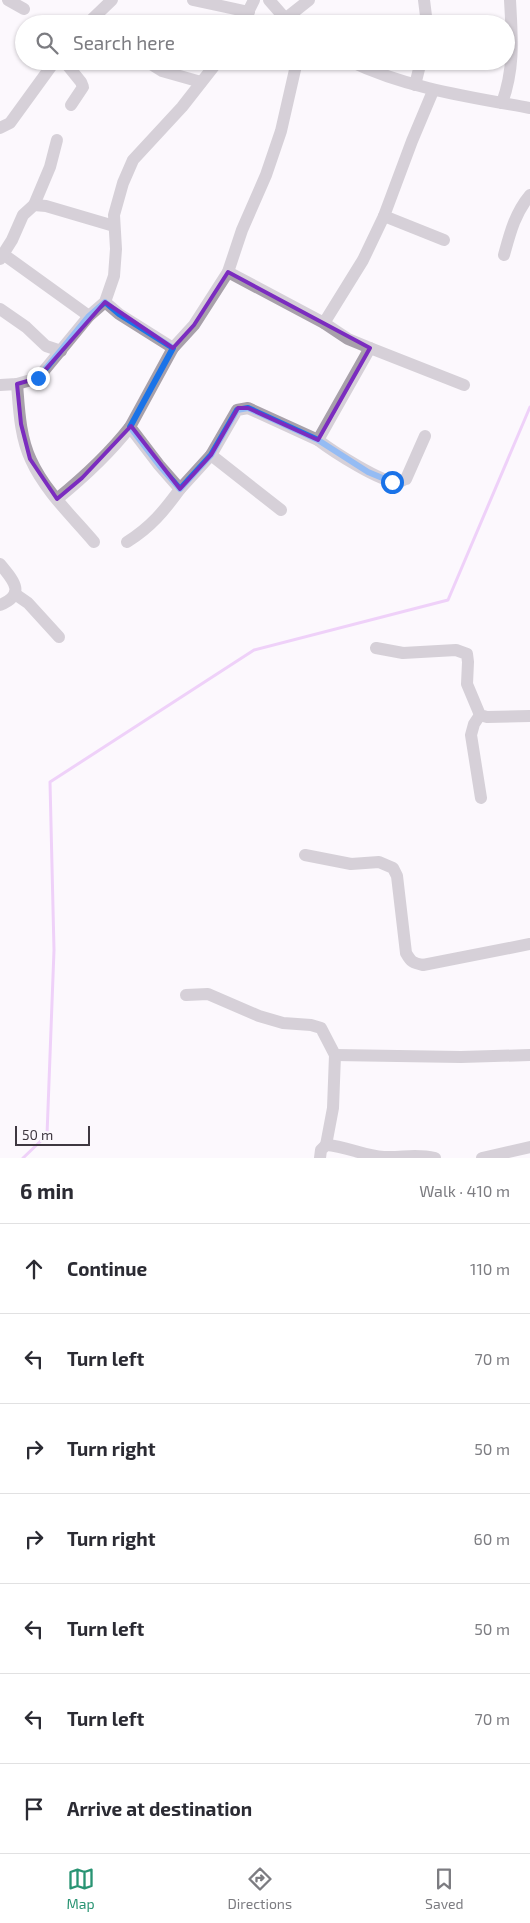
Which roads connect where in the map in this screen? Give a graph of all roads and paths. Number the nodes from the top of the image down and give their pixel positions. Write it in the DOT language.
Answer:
graph roads {
  1 [pos="8,0"];
  2 [pos="112,0"];
  3 [pos="193,0"];
  4 [pos="254,0"];
  5 [pos="269,0"];
  6 [pos="310,0"];
  7 [pos="424,0"];
  8 [pos="510,0"];
  9 [pos="24,9"];
  10 [pos="248,12"];
  11 [pos="96,15"];
  12 [pos="246,15"];
  13 [pos="282,15"];
  14 [pos="294,15"];
  15 [pos="426,15"];
  16 [pos="511,15"];
  17 [pos="48,70"];
  18 [pos="72,70"];
  19 [pos="160,70"];
  20 [pos="211,70"];
  21 [pos="295,70"];
  22 [pos="368,70"];
  23 [pos="419,70"];
  24 [pos="511,70"];
  25 [pos="201,82"];
  26 [pos="415,85"];
  27 [pos="433,91"];
  28 [pos="502,103"];
  29 [pos="71,105"];
  30 [pos="530,108"];
  31 [pos="0,128"];
  32 [pos="57,140"];
  33 [pos="530,195"];
  34 [pos="34,205"];
  35 [pos="384,216"];
  36 [pos="114,226"];
  37 [pos="444,240"];
  38 [pos="504,255"];
  39 [pos="2,257"];
  40 [pos="228,272"];
  41 [pos="105,302"];
  42 [pos="0,309"];
  43 [pos="89,316"];
  44 [pos="324,323"];
  45 [pos="173,348"];
  46 [pos="370,348"];
  47 [pos="61,351"];
  48 [pos="17,384"];
  49 [pos="0,385"];
  50 [pos="464,385"];
  51 [pos="130,427"];
  52 [pos="425,436"];
  53 [pos="318,440"];
  54 [pos="211,455"];
  55 [pos="180,489"];
  56 [pos="57,499"];
  57 [pos="281,510"];
  58 [pos="94,542"];
  59 [pos="127,542"];
  60 [pos="0,564"];
  61 [pos="15,594"];
  62 [pos="0,605"];
  63 [pos="58,637"];
  64 [pos="376,648"];
  65 [pos="480,715"];
  66 [pos="530,716"];
  67 [pos="481,798"];
  68 [pos="304,855"];
  69 [pos="530,944"];
  70 [pos="186,995"];
  71 [pos="334,1055"];
  72 [pos="530,1055"];
  73 [pos="326,1145"];
  74 [pos="524,1151"];
  75 [pos="320,1158"];
  76 [pos="435,1158"];
  77 [pos="482,1158"];
  1 -- 9 [label="street"];
  2 -- 11 [label="street"];
  3 -- 10 [label="street"];
  4 -- 10 [label="street"];
  5 -- 13 [label="street"];
  6 -- 14 [label="street"];
  7 -- 15 [label="street"];
  8 -- 16 [label="street"];
  10 -- 12 [label="street"];
  17 -- 31 [label="street"];
  18 -- 29 [label="street"];
  19 -- 25 [label="street"];
  20 -- 25 [label="street"];
  21 -- 40 [label="street"];
  22 -- 26 [label="street"];
  23 -- 26 [label="street"];
  24 -- 28 [label="street"];
  25 -- 36 [label="street"];
  26 -- 27 [label="street"];
  27 -- 28 [label="street"];
  27 -- 35 [label="street"];
  28 -- 30 [label="street"];
  32 -- 34 [label="street"];
  33 -- 38 [label="street"];
  34 -- 36 [label="street"];
  34 -- 39 [label="street"];
  35 -- 37 [label="street"];
  35 -- 44 [label="street"];
  36 -- 41 [label="street"];
  39 -- 43 [label="street"];
  40 -- 44 [label="street"];
  40 -- 45 [label="street"];
  41 -- 43 [label="street"];
  41 -- 45 [label="street"];
  42 -- 47 [label="street"];
  43 -- 47 [label="street"];
  44 -- 46 [label="street"];
  45 -- 51 [label="street"];
  46 -- 50 [label="street"];
  46 -- 53 [label="street"];
  47 -- 48 [label="street"];
  48 -- 49 [label="street"];
  48 -- 56 [label="street"];
  51 -- 55 [label="street"];
  51 -- 56 [label="street"];
  52 -- 53 [label="street"];
  53 -- 54 [label="street"];
  54 -- 55 [label="street"];
  54 -- 57 [label="street"];
  55 -- 59 [label="street"];
  56 -- 58 [label="street"];
  60 -- 61 [label="street"];
  61 -- 62 [label="street"];
  61 -- 63 [label="street"];
  64 -- 65 [label="street"];
  65 -- 66 [label="street"];
  65 -- 67 [label="street"];
  68 -- 69 [label="street"];
  70 -- 71 [label="street"];
  71 -- 72 [label="street"];
  71 -- 73 [label="street"];
  73 -- 75 [label="street"];
  73 -- 76 [label="street"];
  74 -- 77 [label="street"];
}
